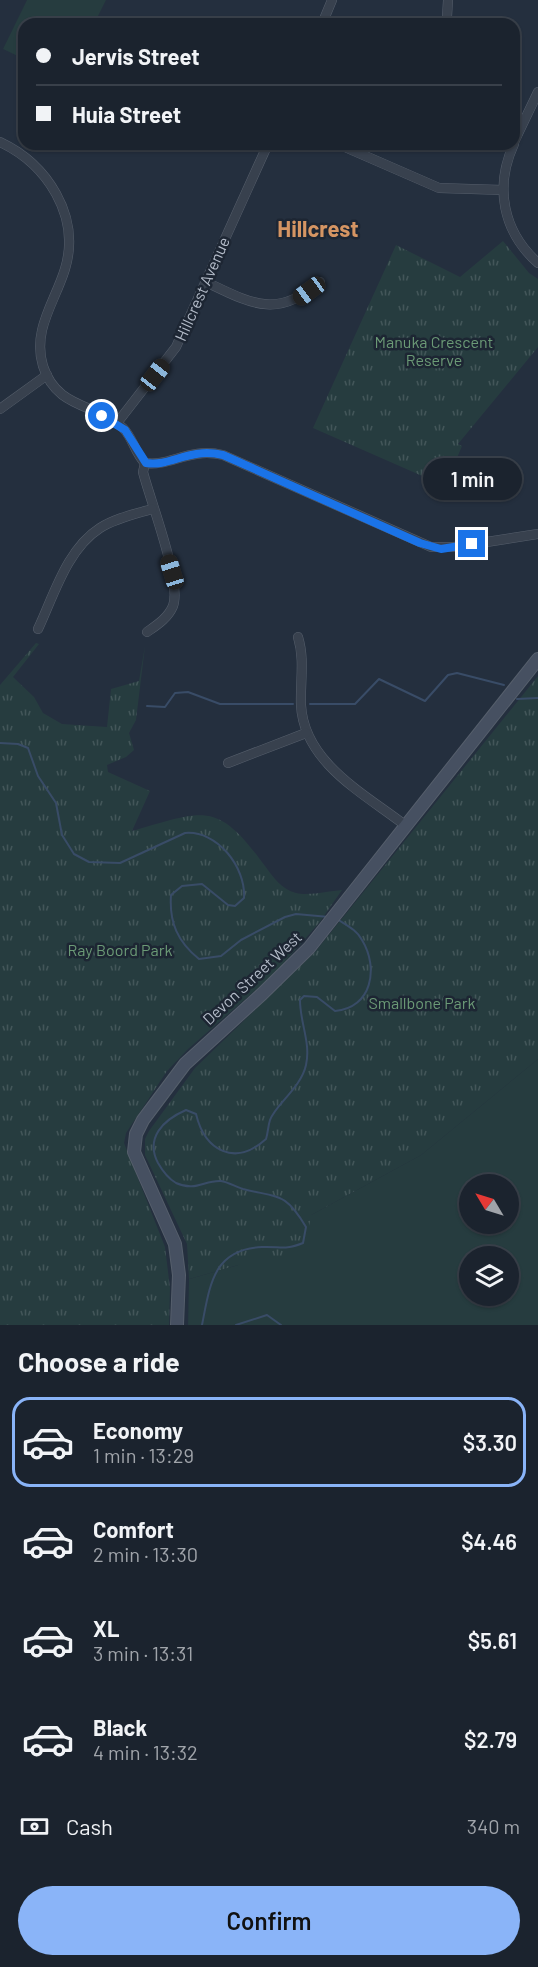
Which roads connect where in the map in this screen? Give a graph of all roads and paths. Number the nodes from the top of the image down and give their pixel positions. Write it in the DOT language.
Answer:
graph roads {
  1 [pos="332,0"];
  2 [pos="448,0"];
  3 [pos="447,16"];
  4 [pos="324,18"];
  5 [pos="538,92"];
  6 [pos="520,135"];
  7 [pos="0,142"];
  8 [pos="265,150"];
  9 [pos="352,150"];
  10 [pos="511,150"];
  11 [pos="502,190"];
  12 [pos="538,264"];
  13 [pos="206,282"];
  14 [pos="320,282"];
  15 [pos="47,375"];
  16 [pos="0,409"];
  17 [pos="117,423"];
  18 [pos="146,463"];
  19 [pos="152,509"];
  20 [pos="538,534"];
  21 [pos="38,629"];
  22 [pos="147,632"];
  23 [pos="298,637"];
  24 [pos="538,659"];
  25 [pos="306,733"];
  26 [pos="228,763"];
  27 [pos="406,825"];
  28 [pos="177,1325"];
  1 -- 4 [label="street"];
  2 -- 3 [label="street"];
  5 -- 6 [label="street"];
  7 -- 15 [label="street"];
  8 -- 13 [label="street, Hillcrest Avenue"];
  9 -- 11 [label="street"];
  10 -- 11 [label="street"];
  11 -- 12 [label="street"];
  13 -- 14 [label="street"];
  13 -- 17 [label="street, Hillcrest Avenue"];
  15 -- 16 [label="street"];
  15 -- 17 [label="street"];
  17 -- 18 [label="street"];
  18 -- 19 [label="street"];
  18 -- 20 [label="street"];
  19 -- 21 [label="street"];
  19 -- 22 [label="street"];
  23 -- 25 [label="street"];
  24 -- 27 [label="main road, Devon Street West"];
  25 -- 26 [label="street"];
  25 -- 27 [label="street"];
  27 -- 28 [label="main road, Devon Street West"];
}
